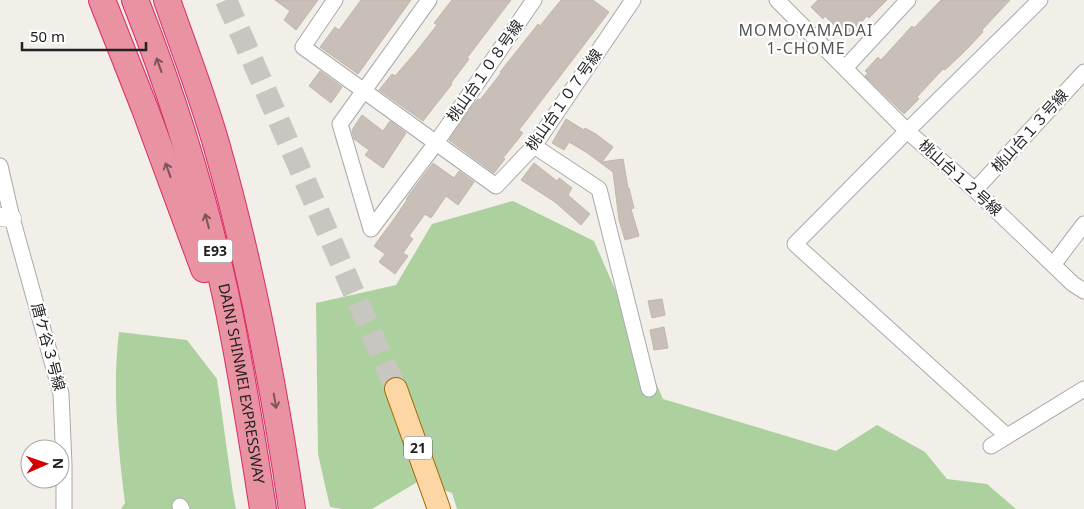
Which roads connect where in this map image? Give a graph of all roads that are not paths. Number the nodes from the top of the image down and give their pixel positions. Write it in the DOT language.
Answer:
graph roads {
  1 [pos="102,0"];
  2 [pos="136,0"];
  3 [pos="167,0"];
  4 [pos="185,0"];
  5 [pos="335,0"];
  6 [pos="429,0"];
  7 [pos="534,0"];
  8 [pos="633,0"];
  9 [pos="908,0"];
  10 [pos="1040,0"];
  11 [pos="780,1"];
  12 [pos="845,68"];
  13 [pos="1084,72"];
  14 [pos="365,92"];
  15 [pos="907,131"];
  16 [pos="436,143"];
  17 [pos="534,146"];
  18 [pos="0,166"];
  19 [pos="975,190"];
  20 [pos="6,217"];
  21 [pos="1084,224"];
  22 [pos="1053,265"];
  23 [pos="1084,291"];
  24 [pos="268,361"];
  25 [pos="396,389"];
  26 [pos="649,389"];
  27 [pos="1084,389"];
  28 [pos="1007,436"];
  29 [pos="991,446"];
  30 [pos="254,450"];
  31 [pos="64,509"];
  32 [pos="263,509"];
  33 [pos="292,509"];
  34 [pos="439,509"];
  30 -- 1 [label="highway, one-way"];
  30 -- 2 [label="highway, DAINI SHINMEI EXPRESSWAY / E93, one-way"];
  3 -- 24 [label="highway, DAINI SHINMEI EXPRESSWAY / E93"];
  4 -- 24 [label="highway"];
  5 -- 14 [label="street, 桃山台１０７号線"];
  6 -- 14 [label="street"];
  7 -- 16 [label="street, 桃山台１０８号線"];
  8 -- 17 [label="street, 桃山台１０７号線"];
  9 -- 12 [label="street"];
  10 -- 15 [label="street, 桃山台１２号線"];
  11 -- 12 [label="street"];
  12 -- 15 [label="street"];
  13 -- 19 [label="street, 桃山台１３号線"];
  14 -- 16 [label="street, 桃山台１０７号線"];
  14 -- 16 [label="street, 桃山台１０８号線"];
  15 -- 19 [label="street, 桃山台１２号線"];
  15 -- 28 [label="street"];
  16 -- 17 [label="street, 桃山台１０７号線"];
  17 -- 26 [label="street"];
  18 -- 20 [label="street, 唐ケ谷３号線"];
  19 -- 22 [label="street, 桃山台１２号線"];
  20 -- 31 [label="street, 唐ケ谷３号線"];
  21 -- 22 [label="street"];
  22 -- 23 [label="street, 桃山台１２号線"];
  24 -- 33 [label="highway, DAINI SHINMEI EXPRESSWAY / E93, one-way"];
  25 -- 34 [label="main road, 21"];
  27 -- 28 [label="street"];
  28 -- 29 [label="street"];
  30 -- 32 [label="highway, DAINI SHINMEI EXPRESSWAY / E93"];
}
